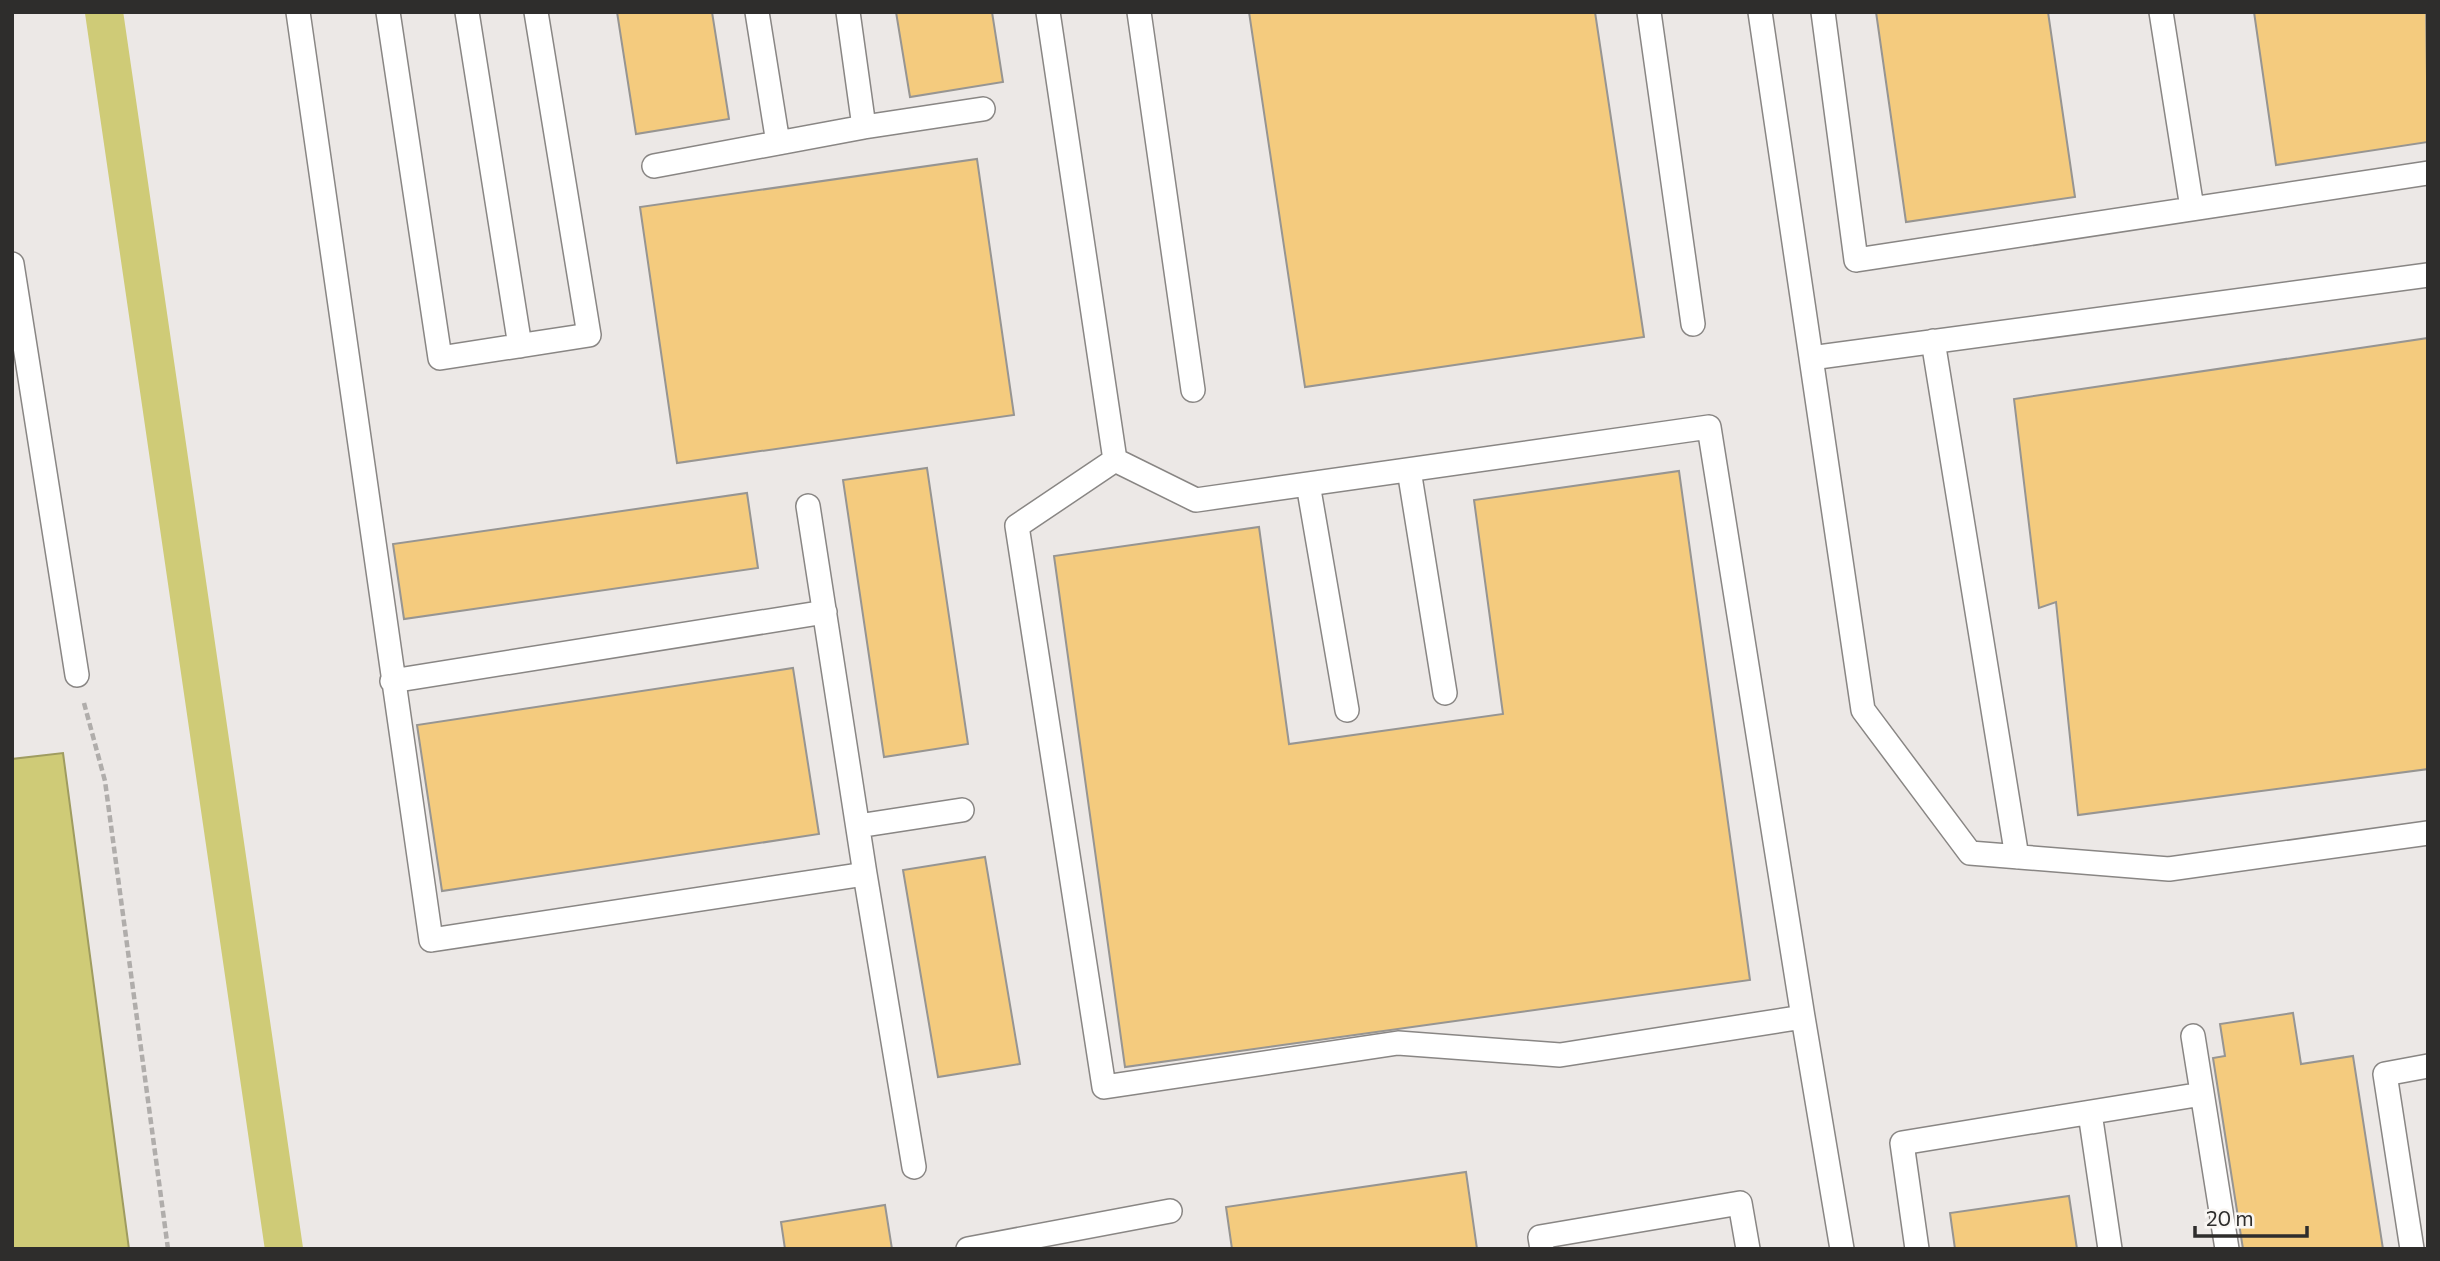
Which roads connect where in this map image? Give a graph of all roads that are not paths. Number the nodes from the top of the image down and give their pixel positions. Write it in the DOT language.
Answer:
graph roads {
  1 [pos="298,12"];
  2 [pos="388,12"];
  3 [pos="467,12"];
  4 [pos="536,12"];
  5 [pos="757,12"];
  6 [pos="848,12"];
  7 [pos="1048,12"];
  8 [pos="1139,12"];
  9 [pos="1649,12"];
  10 [pos="1760,12"];
  11 [pos="1822,12"];
  12 [pos="2161,12"];
  13 [pos="983,109"];
  14 [pos="864,127"];
  15 [pos="778,143"];
  16 [pos="654,166"];
  17 [pos="2428,173"];
  18 [pos="2192,208"];
  19 [pos="12,264"];
  20 [pos="2428,275"];
  21 [pos="1693,324"];
  22 [pos="1933,341"];
  23 [pos="520,346"];
  24 [pos="1811,358"];
  25 [pos="1193,390"];
  26 [pos="1115,460"];
  27 [pos="1409,470"];
  28 [pos="1308,484"];
  29 [pos="808,506"];
  30 [pos="825,612"];
  31 [pos="77,675"];
  32 [pos="392,681"];
  33 [pos="1444,693"];
  34 [pos="1347,710"];
  35 [pos="962,810"];
  36 [pos="858,827"];
  37 [pos="2428,833"];
  38 [pos="2017,857"];
  39 [pos="865,874"];
  40 [pos="1803,1017"];
  41 [pos="2193,1036"];
  42 [pos="2428,1066"];
  43 [pos="2202,1094"];
  44 [pos="2090,1113"];
  45 [pos="914,1167"];
  46 [pos="1170,1211"];
  47 [pos="968,1249"];
  48 [pos="1542,1249"];
  49 [pos="1748,1249"];
  50 [pos="1842,1249"];
  51 [pos="1917,1249"];
  52 [pos="2110,1249"];
  53 [pos="2227,1249"];
  54 [pos="2412,1249"];
  1 -- 32 [label="lane"];
  2 -- 23 [label="lane"];
  3 -- 23 [label="lane"];
  4 -- 23 [label="lane"];
  5 -- 15 [label="lane"];
  6 -- 14 [label="lane"];
  7 -- 26 [label="lane"];
  8 -- 25 [label="lane"];
  9 -- 21 [label="lane"];
  10 -- 24 [label="lane"];
  11 -- 18 [label="lane"];
  12 -- 18 [label="lane"];
  13 -- 14 [label="lane"];
  14 -- 15 [label="lane"];
  15 -- 16 [label="lane"];
  17 -- 18 [label="lane"];
  19 -- 31 [label="lane"];
  20 -- 22 [label="lane"];
  22 -- 24 [label="lane"];
  22 -- 38 [label="lane"];
  24 -- 38 [label="lane"];
  26 -- 28 [label="lane"];
  26 -- 40 [label="lane"];
  27 -- 28 [label="lane"];
  27 -- 33 [label="lane"];
  27 -- 40 [label="lane"];
  28 -- 34 [label="lane"];
  29 -- 30 [label="lane"];
  30 -- 32 [label="lane"];
  30 -- 36 [label="lane"];
  32 -- 39 [label="lane"];
  35 -- 36 [label="lane"];
  36 -- 39 [label="lane"];
  37 -- 38 [label="lane"];
  39 -- 45 [label="lane"];
  40 -- 50 [label="lane"];
  41 -- 43 [label="lane"];
  42 -- 54 [label="lane"];
  43 -- 44 [label="lane"];
  43 -- 53 [label="lane"];
  44 -- 51 [label="lane"];
  44 -- 52 [label="lane"];
  46 -- 47 [label="lane"];
  48 -- 49 [label="lane"];
}
